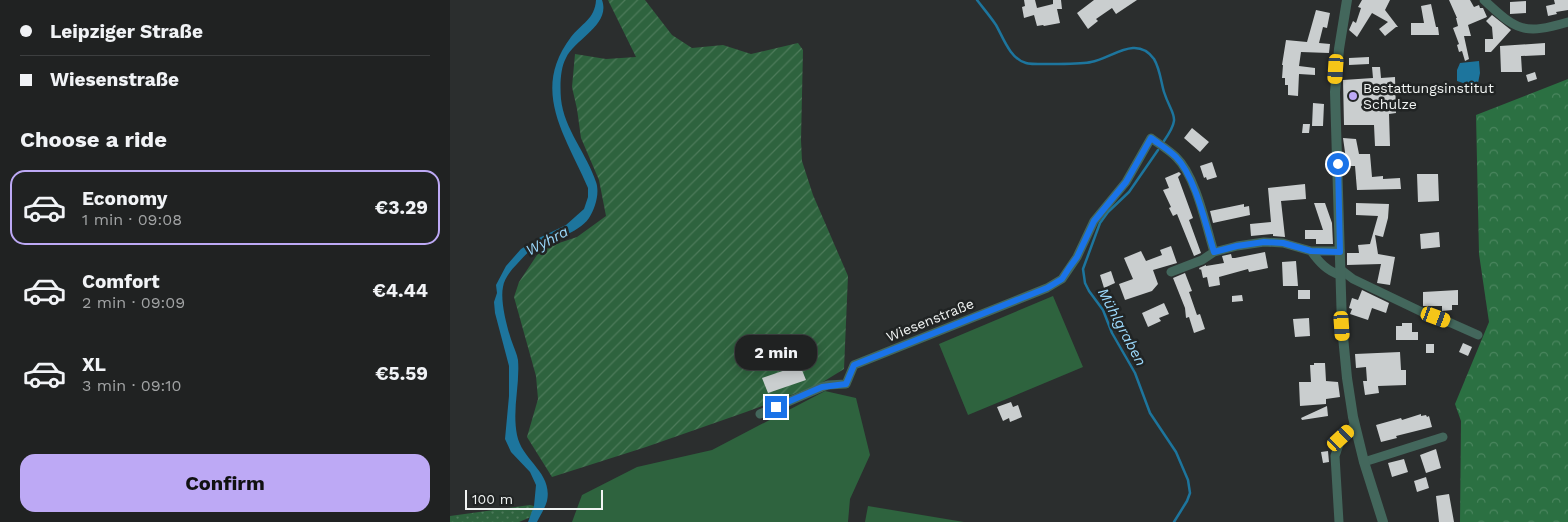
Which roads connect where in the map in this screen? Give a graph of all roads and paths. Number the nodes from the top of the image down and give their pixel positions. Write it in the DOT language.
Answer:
graph roads {
  1 [pos="1347,0"];
  2 [pos="1484,0"];
  3 [pos="1568,22"];
  4 [pos="1311,251"];
  5 [pos="1214,252"];
  6 [pos="1340,252"];
  7 [pos="1171,272"];
  8 [pos="1337,272"];
  9 [pos="1478,335"];
  10 [pos="760,414"];
  11 [pos="1355,425"];
  12 [pos="1444,437"];
  13 [pos="1364,462"];
  14 [pos="1340,522"];
  15 [pos="1383,522"];
  1 -- 6 [label="street"];
  2 -- 3 [label="street"];
  4 -- 5 [label="street"];
  4 -- 6 [label="street"];
  4 -- 8 [label="street"];
  5 -- 7 [label="street"];
  5 -- 10 [label="street, Wiesenstraße"];
  6 -- 8 [label="street"];
  8 -- 9 [label="street"];
  8 -- 11 [label="street"];
  11 -- 13 [label="street"];
  11 -- 14 [label="street"];
  12 -- 13 [label="street"];
  13 -- 15 [label="street"];
}
